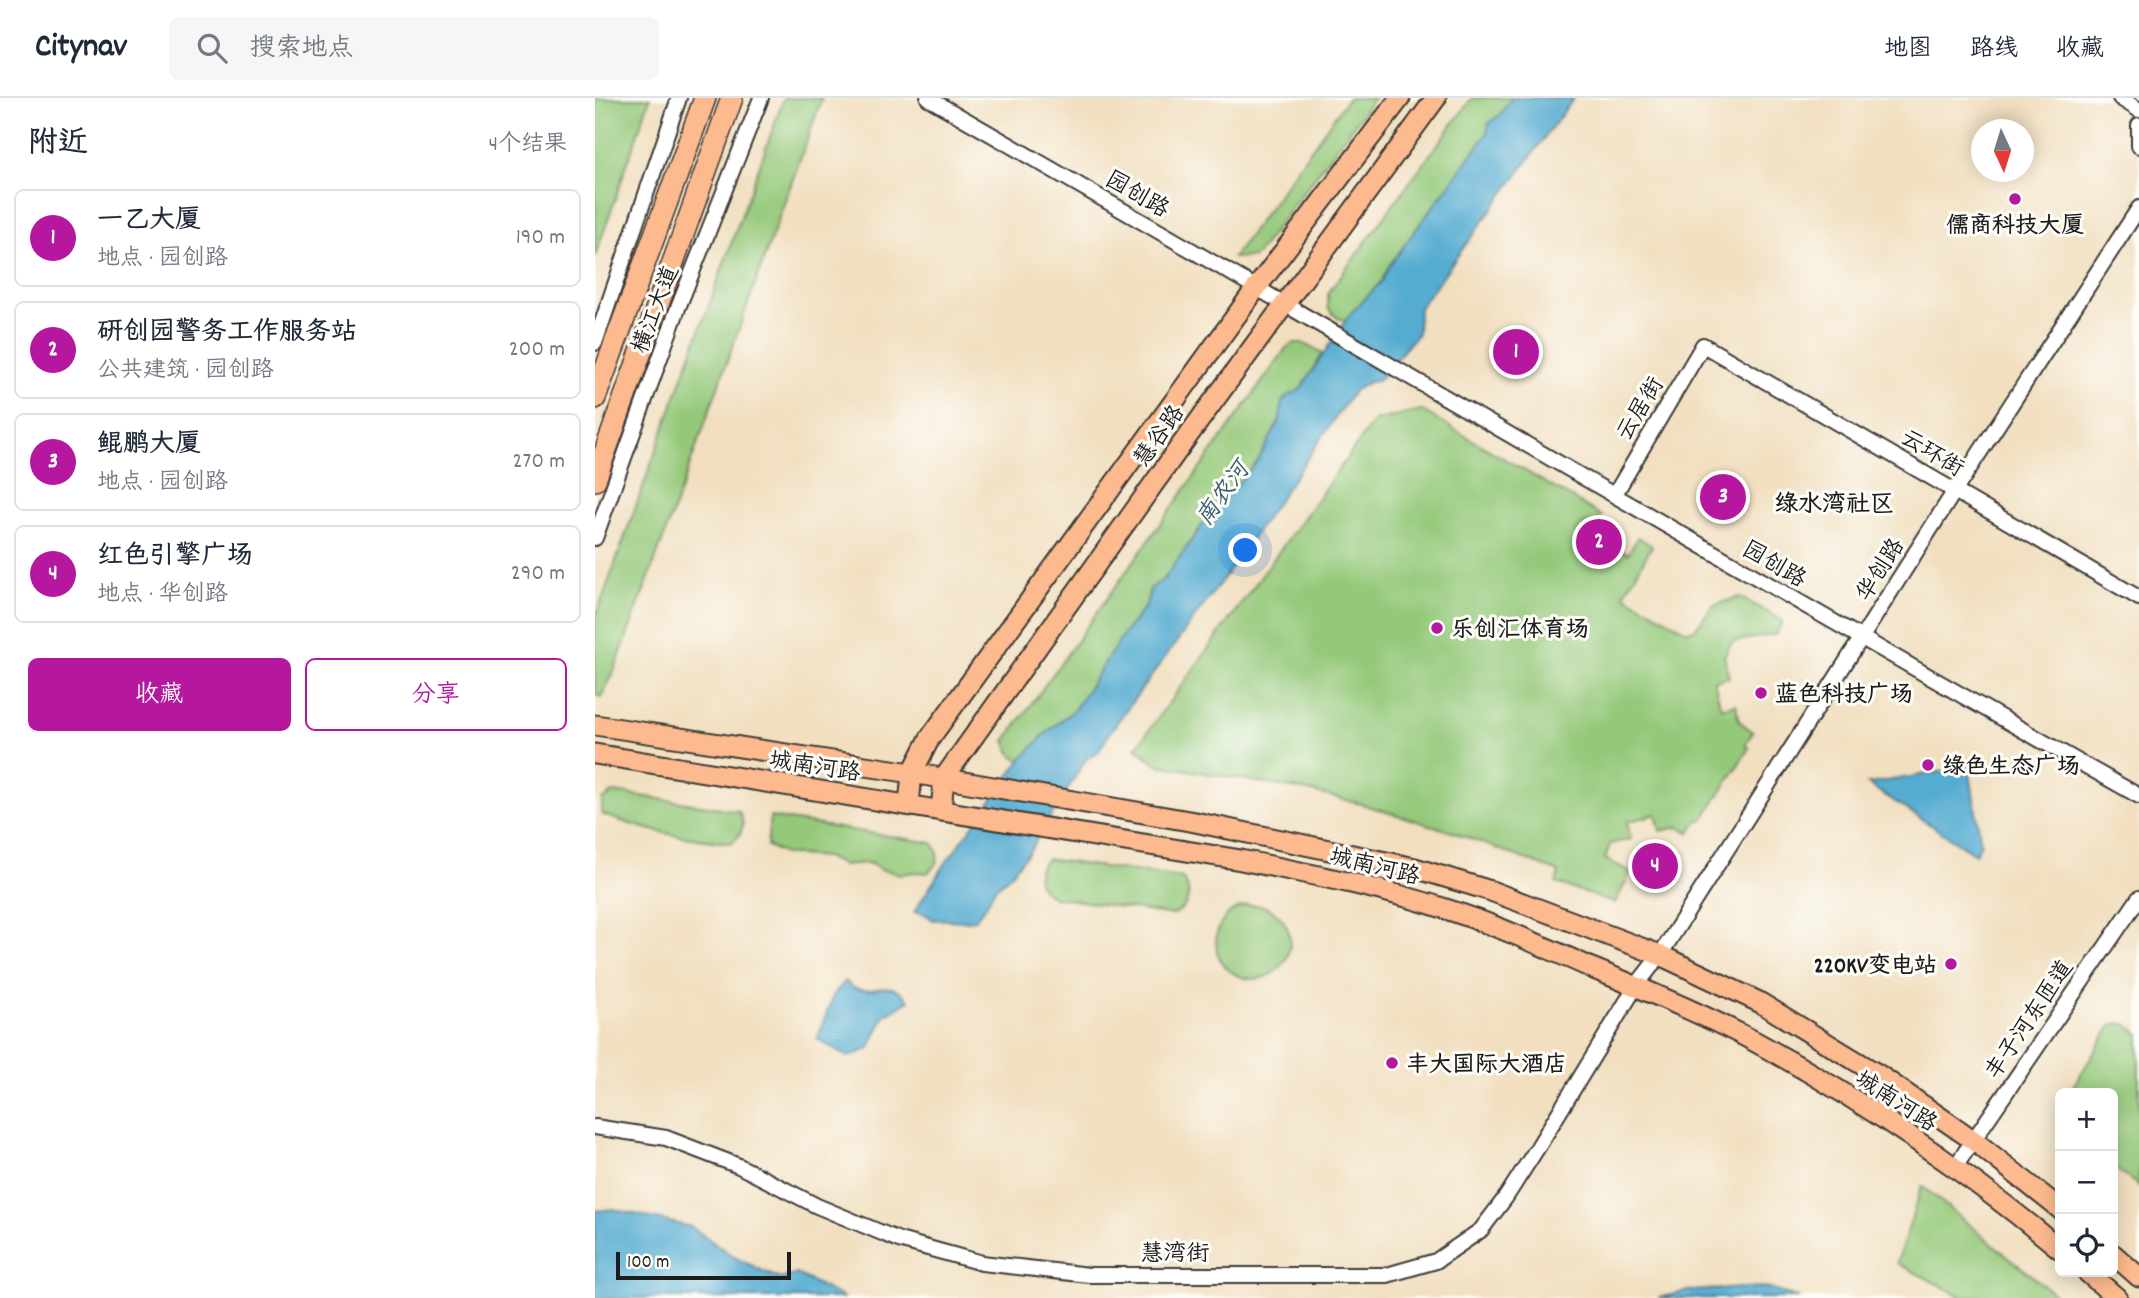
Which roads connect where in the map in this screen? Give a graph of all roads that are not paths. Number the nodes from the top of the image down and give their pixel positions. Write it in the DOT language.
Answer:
graph roads {
  1 [pos="679,98"];
  2 [pos="705,98"];
  3 [pos="732,98"];
  4 [pos="761,98"];
  5 [pos="927,98"];
  6 [pos="1400,98"];
  7 [pos="1436,98"];
  8 [pos="2120,98"];
  9 [pos="2139,110"];
  10 [pos="2139,125"];
  11 [pos="2139,146"];
  12 [pos="2139,208"];
  13 [pos="1257,287"];
  14 [pos="1284,303"];
  15 [pos="595,343"];
  16 [pos="1703,345"];
  17 [pos="595,398"];
  18 [pos="595,480"];
  19 [pos="1954,492"];
  20 [pos="1615,494"];
  21 [pos="595,538"];
  22 [pos="2139,598"];
  23 [pos="1862,640"];
  24 [pos="595,725"];
  25 [pos="595,754"];
  26 [pos="912,773"];
  27 [pos="944,778"];
  28 [pos="2139,796"];
  29 [pos="909,805"];
  30 [pos="941,811"];
  31 [pos="2139,898"];
  32 [pos="1660,955"];
  33 [pos="1636,986"];
  34 [pos="595,1128"];
  35 [pos="1973,1140"];
  36 [pos="1955,1167"];
  37 [pos="2055,1205"];
  38 [pos="2055,1245"];
  39 [pos="2118,1258"];
  40 [pos="2093,1277"];
  41 [pos="2139,1277"];
  42 [pos="2117,1298"];
  1 -- 15 [label="street, 横江大道"];
  2 -- 17 [label="highway"];
  3 -- 18 [label="highway"];
  4 -- 21 [label="street, 横江大道"];
  5 -- 13 [label="street, 园创路"];
  6 -- 13 [label="main road, 慧谷路"];
  7 -- 14 [label="main road, 慧谷路"];
  8 -- 9 [label="street"];
  10 -- 11 [label="street"];
  12 -- 19 [label="street, 华创路"];
  13 -- 14 [label="street, 园创路"];
  13 -- 26 [label="main road, 慧谷路"];
  14 -- 20 [label="street, 园创路"];
  14 -- 27 [label="main road, 慧谷路"];
  16 -- 19 [label="street, 云环街"];
  16 -- 20 [label="street, 云居街"];
  19 -- 22 [label="street, 云环街"];
  19 -- 23 [label="street, 华创路"];
  20 -- 23 [label="street, 园创路"];
  23 -- 28 [label="street, 园创路"];
  23 -- 32 [label="street, 华创路"];
  24 -- 26 [label="main road, 城南河路"];
  25 -- 29 [label="main road, 城南河路"];
  26 -- 27 [label="main road, 城南河路"];
  26 -- 29 [label="main road, 慧谷路"];
  27 -- 30 [label="main road"];
  27 -- 32 [label="main road, 城南河路"];
  29 -- 30 [label="main road, 城南河路"];
  30 -- 33 [label="main road, 城南河路"];
  31 -- 35 [label="street, 丰子河东匝道"];
  32 -- 33 [label="street, 慧湾街"];
  32 -- 35 [label="main road, 城南河路"];
  33 -- 34 [label="street, 慧湾街"];
  33 -- 36 [label="main road, 城南河路"];
  35 -- 36 [label="street, 丰子河东匝道"];
  35 -- 37 [label="main road, 城南河路"];
  36 -- 38 [label="main road, 城南河路"];
  39 -- 41 [label="main road"];
  40 -- 42 [label="main road"];
}
